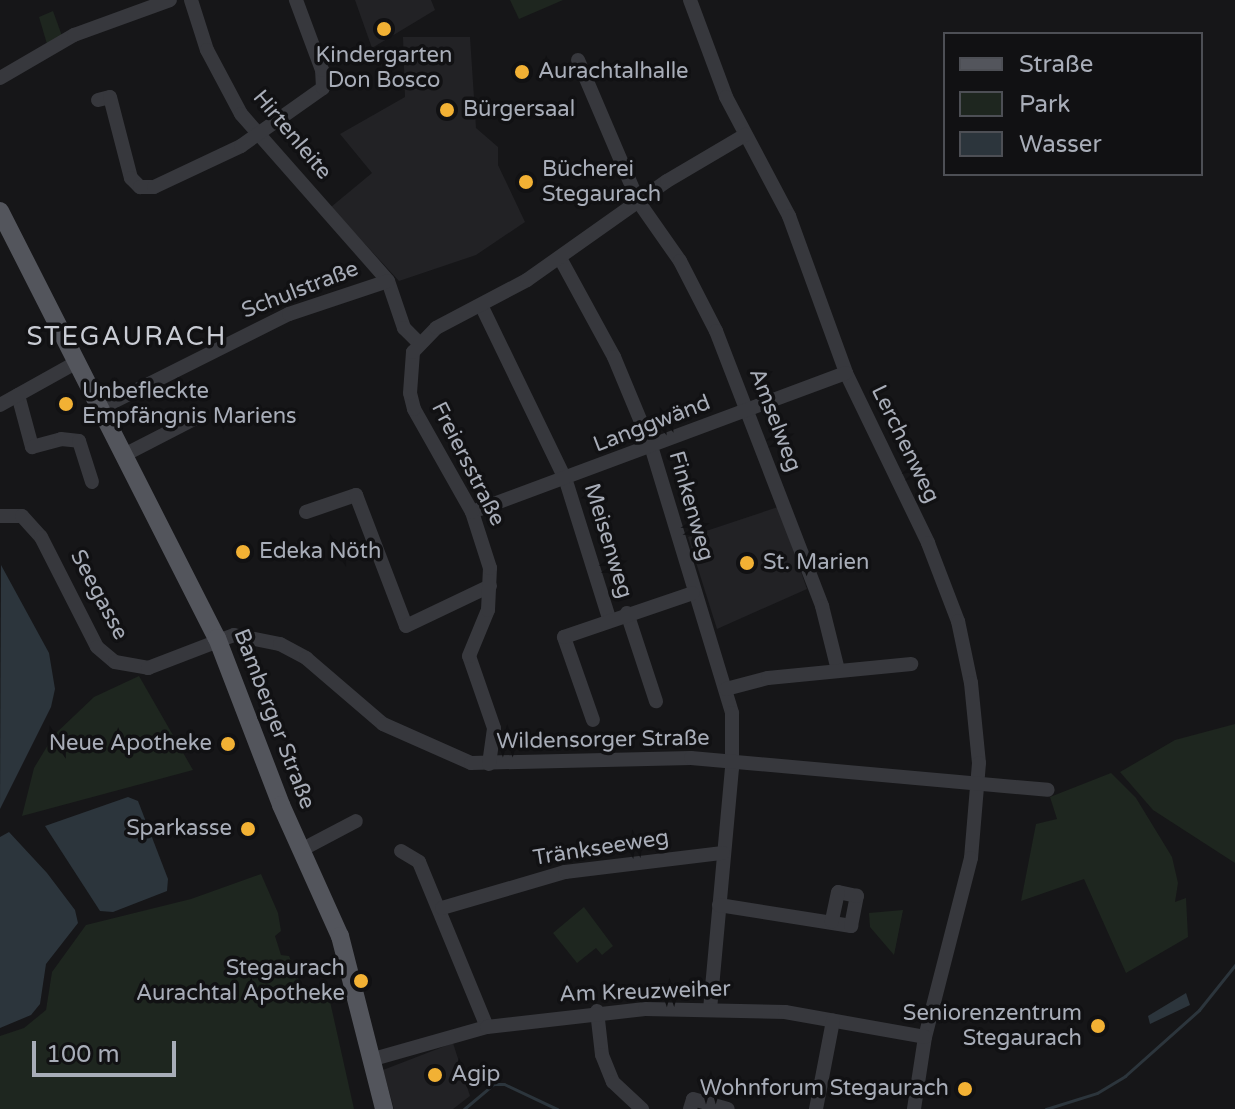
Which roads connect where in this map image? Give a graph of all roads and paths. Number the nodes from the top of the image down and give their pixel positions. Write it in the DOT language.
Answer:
graph roads {
  1 [pos="170,0"];
  2 [pos="191,0"];
  3 [pos="296,0"];
  4 [pos="690,0"];
  5 [pos="578,60"];
  6 [pos="0,78"];
  7 [pos="98,100"];
  8 [pos="258,135"];
  9 [pos="745,135"];
  10 [pos="638,201"];
  11 [pos="0,211"];
  12 [pos="560,258"];
  13 [pos="388,281"];
  14 [pos="481,305"];
  15 [pos="418,342"];
  16 [pos="77,362"];
  17 [pos="846,373"];
  18 [pos="18,395"];
  19 [pos="0,405"];
  20 [pos="101,408"];
  21 [pos="748,412"];
  22 [pos="196,418"];
  23 [pos="651,446"];
  24 [pos="126,454"];
  25 [pos="566,481"];
  26 [pos="92,482"];
  27 [pos="306,512"];
  28 [pos="472,512"];
  29 [pos="0,516"];
  30 [pos="490,586"];
  31 [pos="693,593"];
  32 [pos="627,613"];
  33 [pos="609,618"];
  34 [pos="217,638"];
  35 [pos="911,664"];
  36 [pos="838,670"];
  37 [pos="726,689"];
  38 [pos="656,701"];
  39 [pos="593,720"];
  40 [pos="733,762"];
  41 [pos="489,764"];
  42 [pos="978,784"];
  43 [pos="1048,790"];
  44 [pos="356,821"];
  45 [pos="301,850"];
  46 [pos="401,851"];
  47 [pos="723,853"];
  48 [pos="719,905"];
  49 [pos="442,908"];
  50 [pos="832,921"];
  51 [pos="710,1009"];
  52 [pos="597,1011"];
  53 [pos="833,1021"];
  54 [pos="487,1027"];
  55 [pos="925,1037"];
  56 [pos="370,1060"];
  57 [pos="384,1109"];
  58 [pos="642,1109"];
  59 [pos="690,1109"];
  60 [pos="728,1109"];
  61 [pos="816,1109"];
  62 [pos="914,1109"];
  1 -- 6 [label="street"];
  2 -- 8 [label="street, Hirtenleite"];
  3 -- 8 [label="street"];
  4 -- 9 [label="street, Lerchenweg"];
  5 -- 10 [label="street, Amselweg"];
  7 -- 8 [label="street"];
  8 -- 13 [label="street, Hirtenleite"];
  9 -- 10 [label="street"];
  9 -- 17 [label="street, Lerchenweg"];
  10 -- 12 [label="street"];
  10 -- 21 [label="street, Amselweg"];
  11 -- 16 [label="main road, Bamberger Straße"];
  12 -- 14 [label="street"];
  12 -- 23 [label="street, Finkenweg"];
  13 -- 15 [label="street"];
  13 -- 20 [label="street, Schulstraße"];
  14 -- 15 [label="street"];
  14 -- 25 [label="street, Meisenweg"];
  15 -- 28 [label="street, Freiersstraße"];
  16 -- 18 [label="street"];
  16 -- 20 [label="main road, Bamberger Straße"];
  17 -- 21 [label="street, Langgwänd"];
  17 -- 42 [label="street, Lerchenweg"];
  18 -- 19 [label="street"];
  18 -- 26 [label="street"];
  20 -- 24 [label="main road, Bamberger Straße"];
  21 -- 23 [label="street, Langgwänd"];
  21 -- 36 [label="street, Amselweg"];
  22 -- 24 [label="street"];
  23 -- 25 [label="street, Langgwänd"];
  23 -- 31 [label="street, Finkenweg"];
  24 -- 34 [label="main road, Bamberger Straße"];
  25 -- 28 [label="street, Langgwänd"];
  25 -- 33 [label="street, Meisenweg"];
  27 -- 30 [label="street"];
  28 -- 30 [label="street, Freiersstraße"];
  29 -- 34 [label="street, Seegasse"];
  30 -- 41 [label="street, Freiersstraße"];
  31 -- 32 [label="street"];
  31 -- 37 [label="street, Finkenweg"];
  32 -- 33 [label="street"];
  32 -- 38 [label="street"];
  33 -- 39 [label="street"];
  34 -- 41 [label="street, Wildensorger Straße"];
  34 -- 45 [label="main road, Bamberger Straße"];
  35 -- 36 [label="street"];
  36 -- 37 [label="street"];
  37 -- 40 [label="street, Finkenweg"];
  40 -- 41 [label="street, Wildensorger Straße"];
  40 -- 42 [label="street, Wildensorger Straße"];
  40 -- 47 [label="street, Finkenweg"];
  42 -- 43 [label="street"];
  42 -- 55 [label="street, Lerchenweg"];
  44 -- 45 [label="street"];
  45 -- 56 [label="main road, Bamberger Straße"];
  46 -- 49 [label="street"];
  47 -- 48 [label="street, Finkenweg"];
  47 -- 49 [label="street, Tränkseeweg"];
  48 -- 50 [label="street"];
  48 -- 51 [label="street, Finkenweg"];
  49 -- 54 [label="street"];
  51 -- 52 [label="street, Am Kreuzweiher"];
  51 -- 53 [label="street, Am Kreuzweiher"];
  52 -- 54 [label="street, Am Kreuzweiher"];
  52 -- 58 [label="street"];
  53 -- 55 [label="street, Am Kreuzweiher"];
  53 -- 61 [label="street"];
  54 -- 56 [label="street, Am Kreuzweiher"];
  55 -- 62 [label="street, Lerchenweg"];
  56 -- 57 [label="main road, Bamberger Straße"];
  59 -- 60 [label="street"];
}
